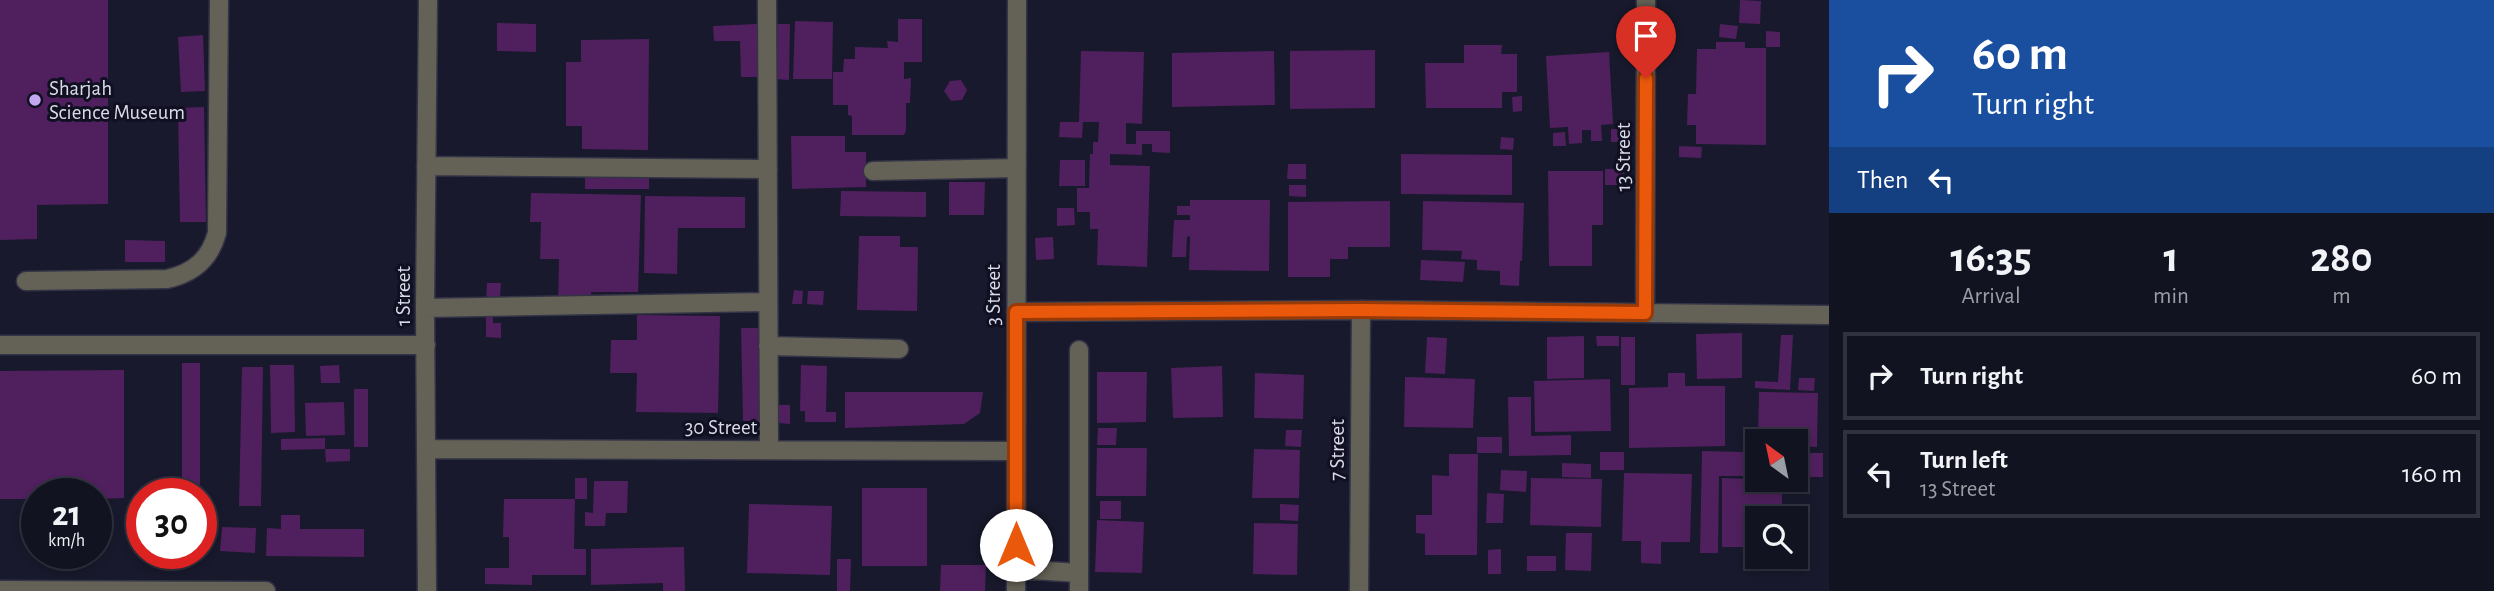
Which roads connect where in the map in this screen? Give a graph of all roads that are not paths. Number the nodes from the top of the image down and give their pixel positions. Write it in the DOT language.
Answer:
graph roads {
  1 [pos="219,0"];
  2 [pos="428,0"];
  3 [pos="767,0"];
  4 [pos="1017,0"];
  5 [pos="1646,0"];
  6 [pos="426,166"];
  7 [pos="1017,168"];
  8 [pos="768,169"];
  9 [pos="873,172"];
  10 [pos="26,281"];
  11 [pos="768,302"];
  12 [pos="425,308"];
  13 [pos="1361,310"];
  14 [pos="1016,312"];
  15 [pos="1645,313"];
  16 [pos="1829,315"];
  17 [pos="0,345"];
  18 [pos="426,345"];
  19 [pos="768,346"];
  20 [pos="899,349"];
  21 [pos="1079,350"];
  22 [pos="426,449"];
  23 [pos="769,450"];
  24 [pos="1016,451"];
  25 [pos="1016,569"];
  26 [pos="1079,582"];
  27 [pos="0,590"];
  28 [pos="38,590"];
  29 [pos="266,591"];
  30 [pos="427,591"];
  31 [pos="1016,591"];
  32 [pos="1359,591"];
  1 -- 10 [label="street"];
  2 -- 6 [label="street, 1 Street"];
  3 -- 8 [label="street"];
  4 -- 7 [label="street, 3 Street"];
  5 -- 15 [label="street, 13 Street"];
  6 -- 8 [label="street"];
  6 -- 12 [label="street, 1 Street"];
  7 -- 9 [label="street"];
  7 -- 14 [label="street, 3 Street"];
  8 -- 11 [label="street"];
  11 -- 12 [label="street"];
  11 -- 19 [label="street"];
  12 -- 18 [label="street, 1 Street"];
  13 -- 14 [label="street"];
  13 -- 15 [label="street"];
  13 -- 32 [label="street, 7 Street"];
  14 -- 24 [label="street, 3 Street"];
  15 -- 16 [label="street"];
  17 -- 18 [label="street"];
  18 -- 22 [label="street, 1 Street"];
  19 -- 20 [label="street"];
  19 -- 23 [label="street"];
  21 -- 26 [label="street"];
  22 -- 23 [label="street, 30 Street"];
  22 -- 30 [label="street, 1 Street"];
  23 -- 24 [label="street, 30 Street"];
  24 -- 25 [label="street, 3 Street"];
  25 -- 26 [label="street"];
  25 -- 31 [label="street, 3 Street"];
  27 -- 28 [label="street"];
  28 -- 29 [label="street"];
}
